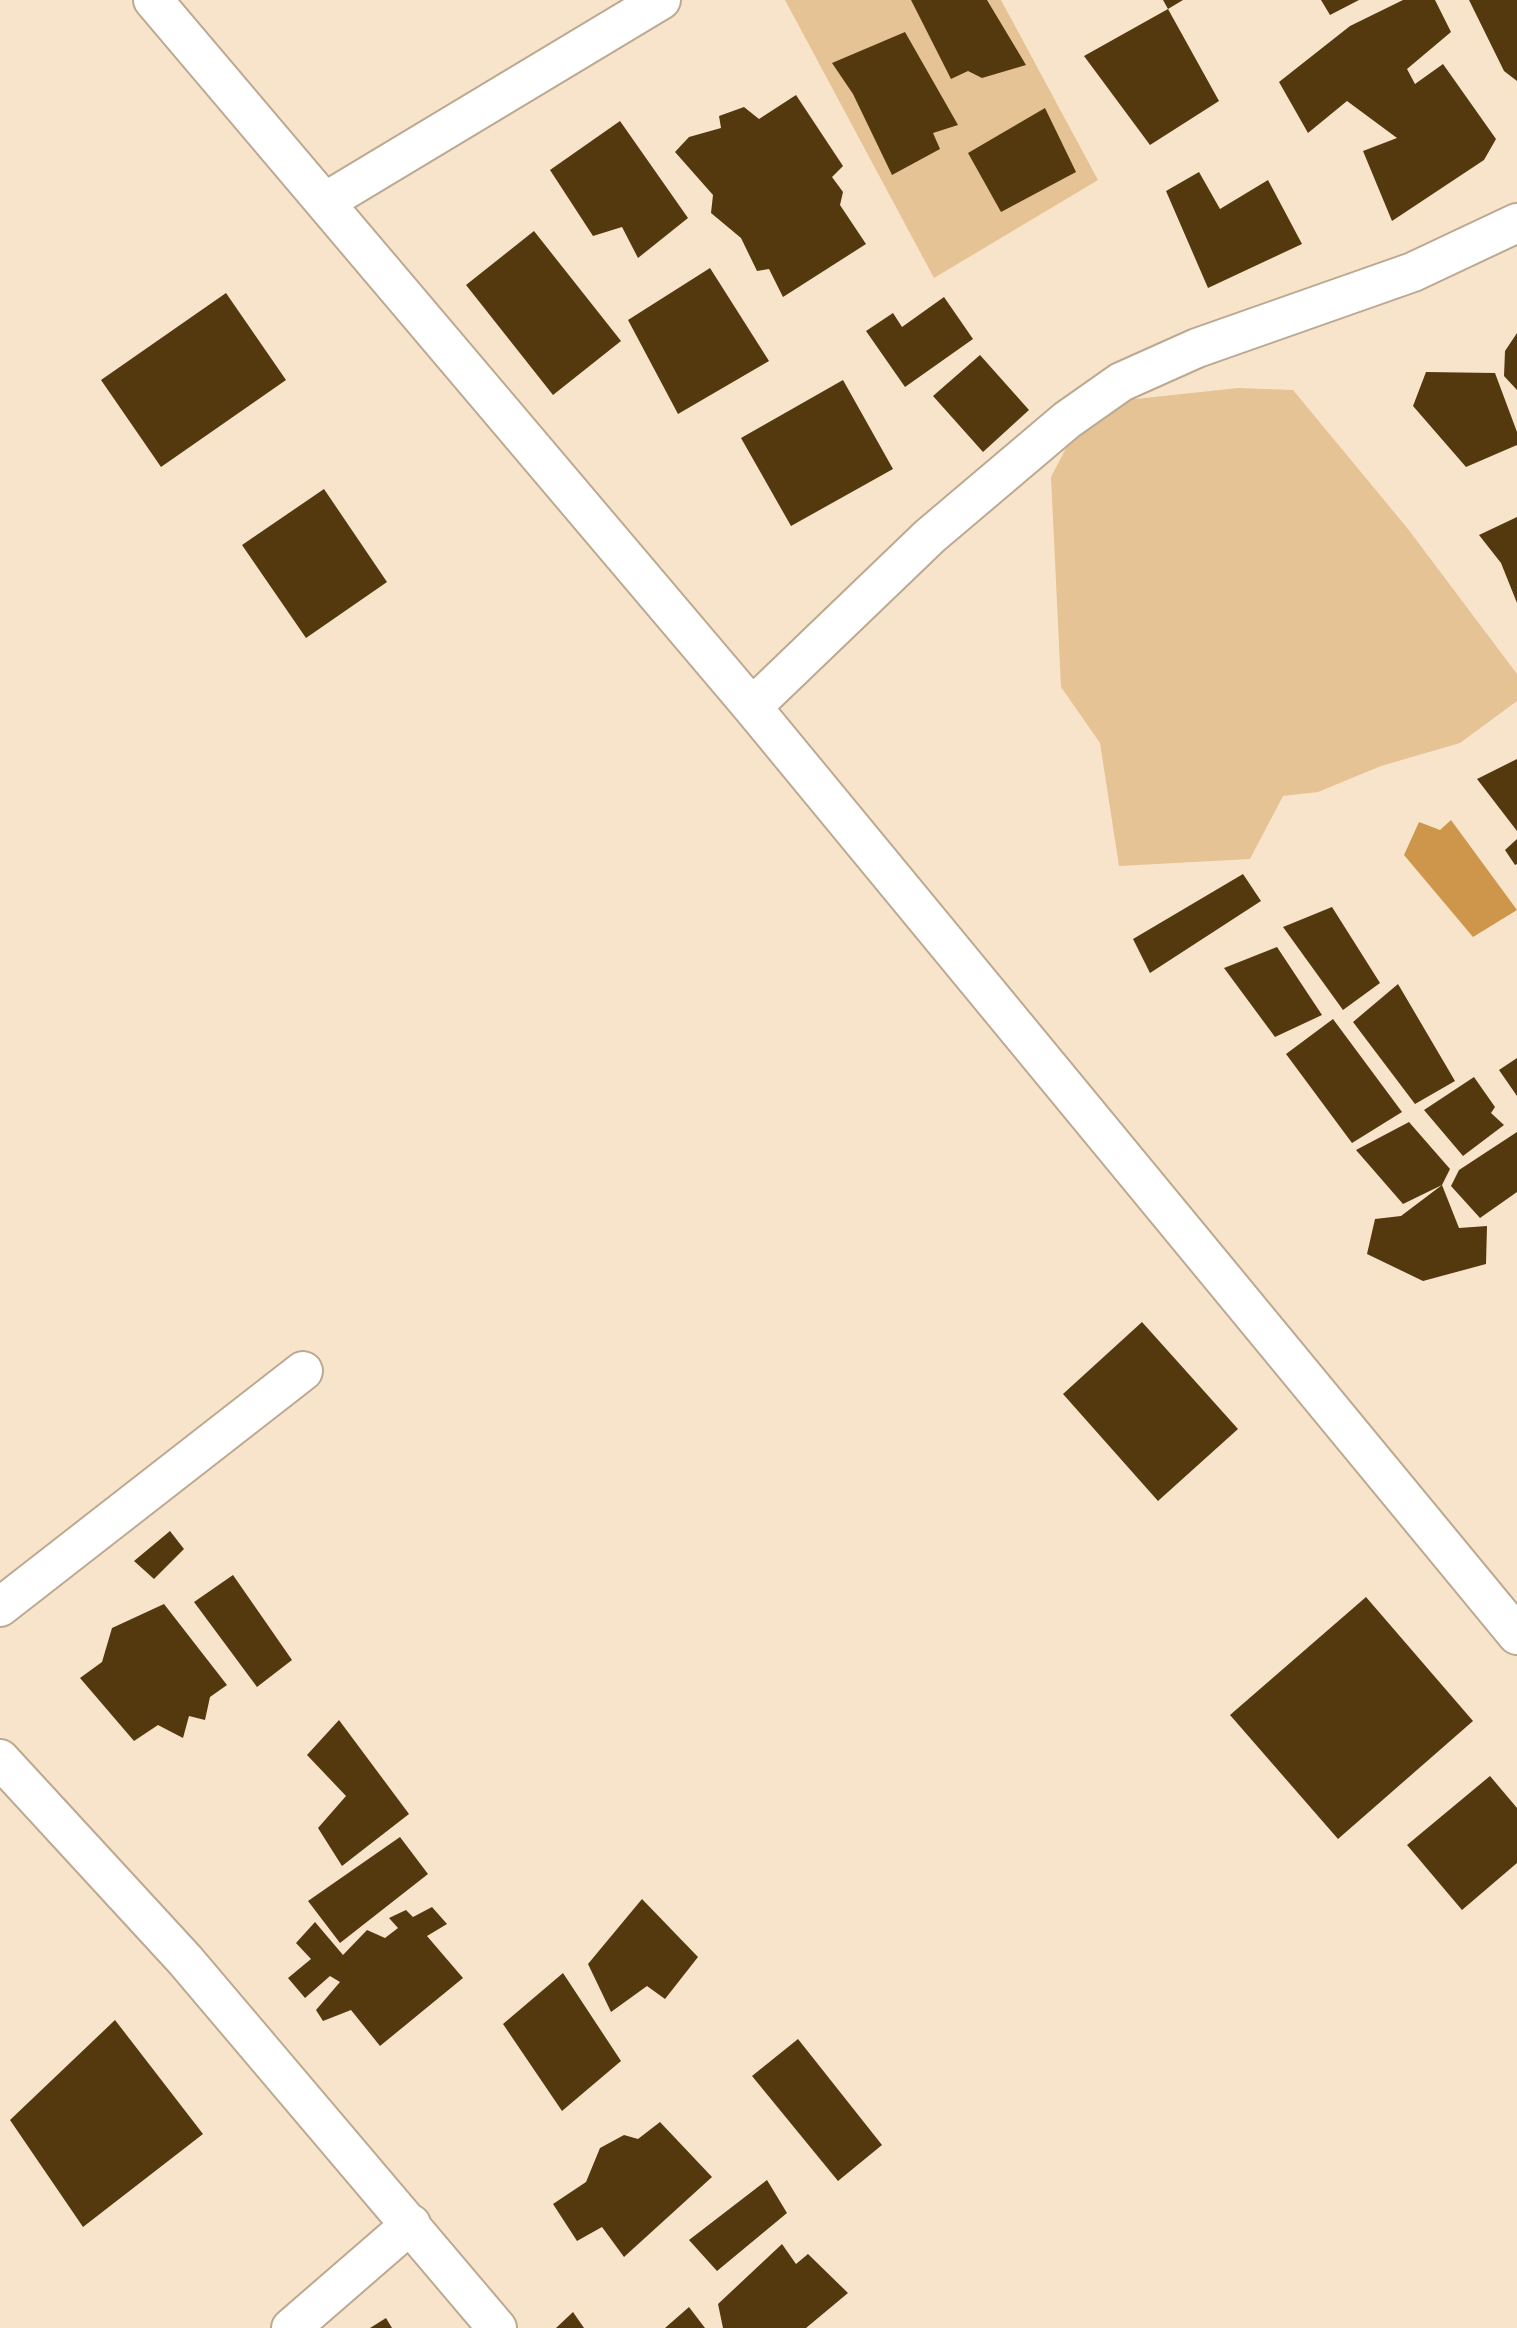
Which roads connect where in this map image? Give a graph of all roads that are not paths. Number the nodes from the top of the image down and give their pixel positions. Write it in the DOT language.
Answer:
graph roads {
  1 [pos="153,0"];
  2 [pos="661,0"];
  3 [pos="325,202"];
  4 [pos="1517,223"];
  5 [pos="752,706"];
  6 [pos="303,1371"];
  7 [pos="0,1607"];
  8 [pos="1517,1635"];
  9 [pos="0,1759"];
  10 [pos="411,2224"];
  11 [pos="291,2328"];
  12 [pos="497,2328"];
  1 -- 3 [label="street"];
  2 -- 3 [label="street"];
  3 -- 5 [label="street"];
  4 -- 5 [label="street"];
  5 -- 8 [label="street"];
  6 -- 7 [label="street"];
  9 -- 10 [label="street"];
  10 -- 11 [label="street"];
  10 -- 12 [label="street"];
}
